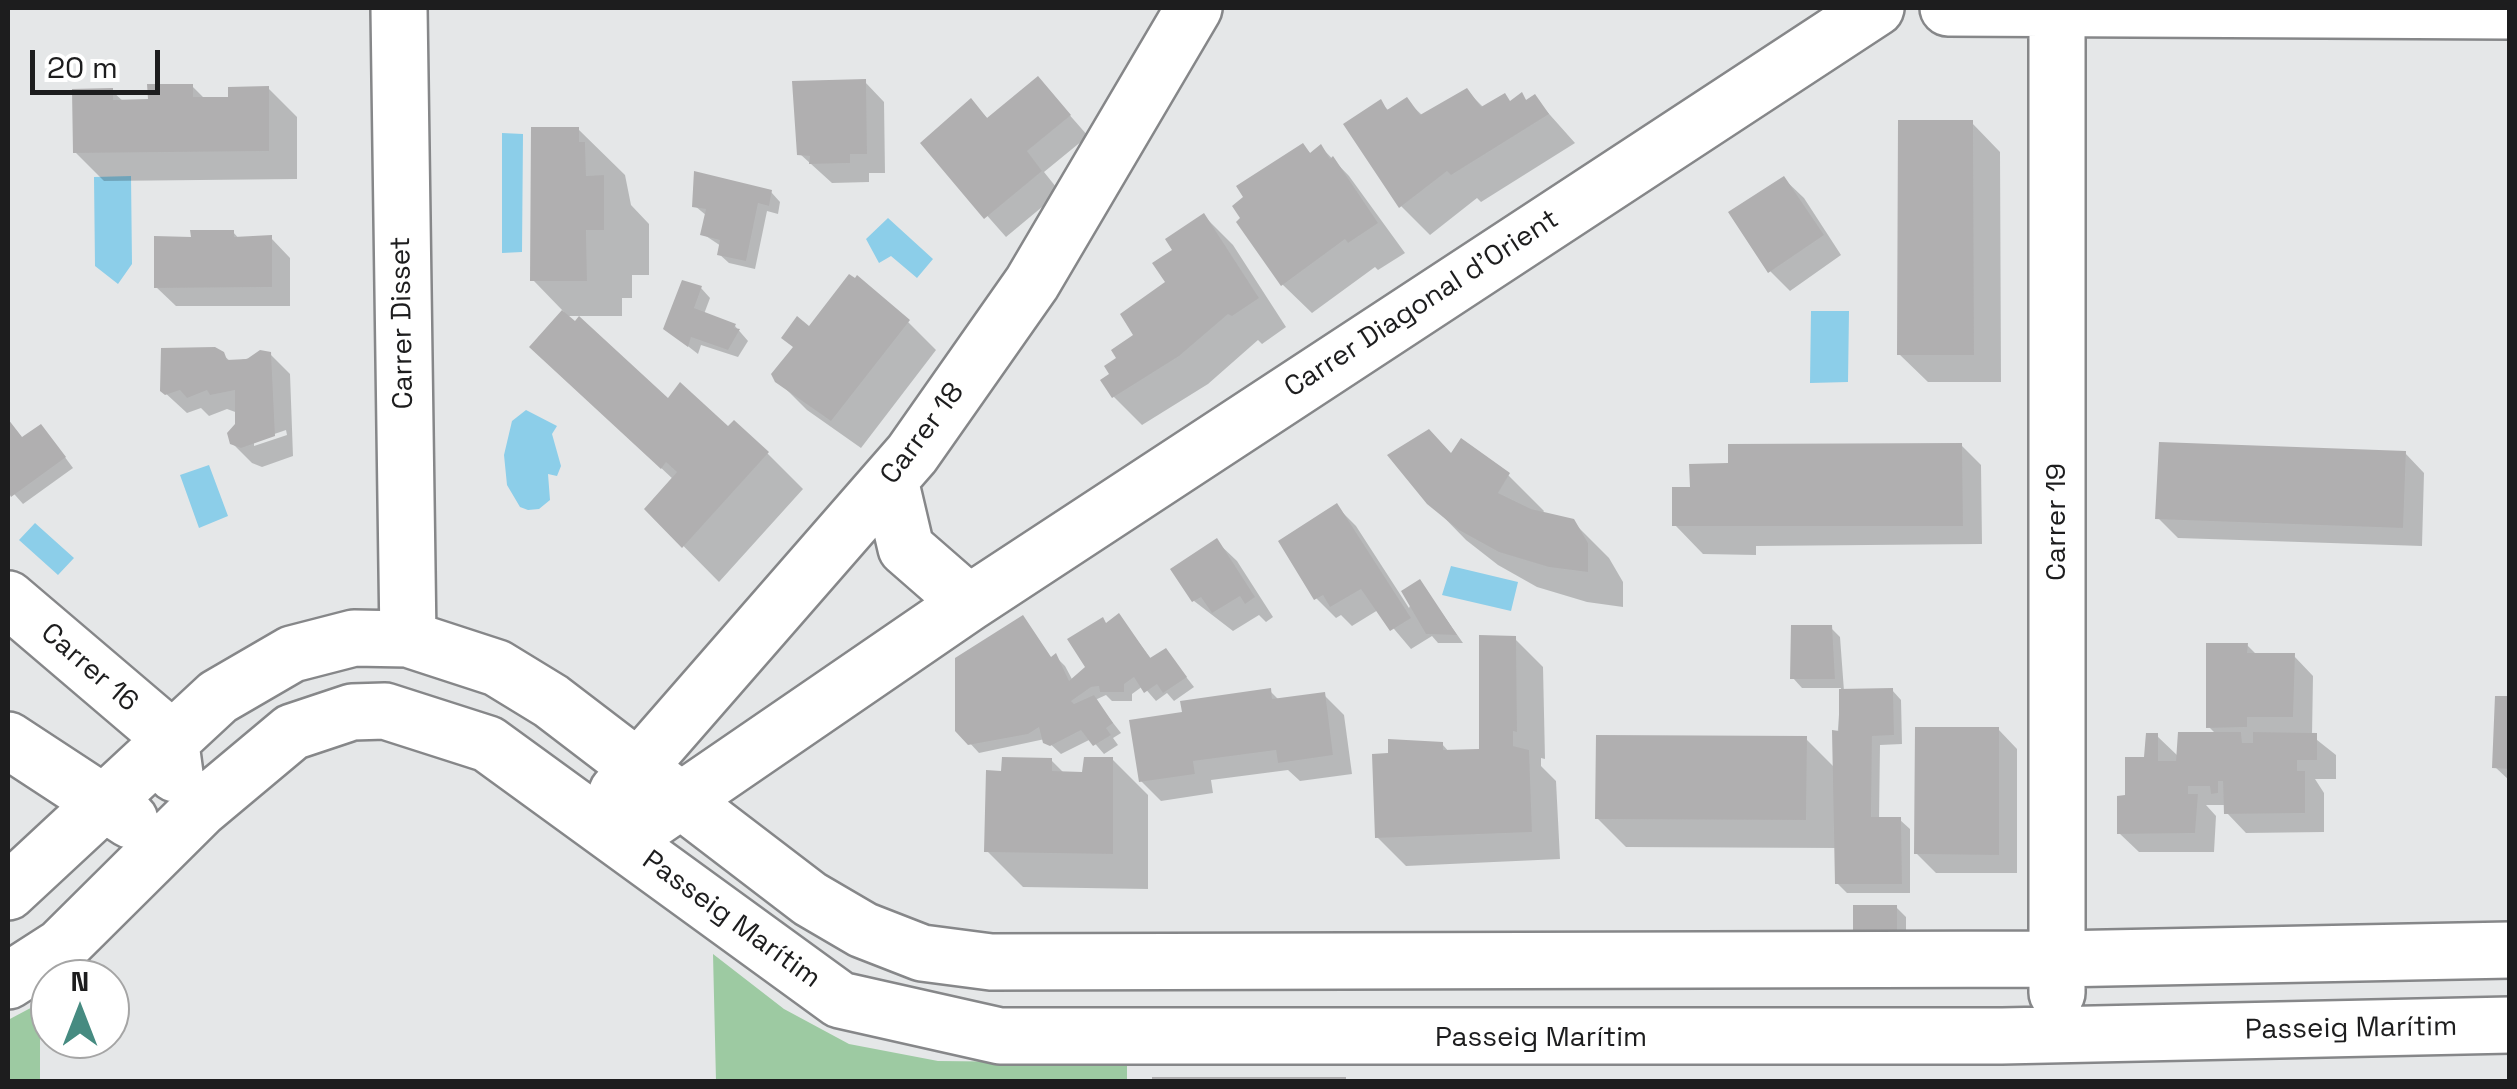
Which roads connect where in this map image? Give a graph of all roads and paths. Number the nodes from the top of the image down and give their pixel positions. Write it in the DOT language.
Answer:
graph roads {
  1 [pos="399,8"];
  2 [pos="1194,8"];
  3 [pos="1876,8"];
  4 [pos="1948,8"];
  5 [pos="2056,9"];
  6 [pos="2510,12"];
  7 [pos="890,480"];
  8 [pos="8,598"];
  9 [pos="969,603"];
  10 [pos="408,639"];
  11 [pos="8,729"];
  12 [pos="170,738"];
  13 [pos="639,765"];
  14 [pos="683,798"];
  15 [pos="102,799"];
  16 [pos="612,831"];
  17 [pos="156,838"];
  18 [pos="8,892"];
  19 [pos="2510,950"];
  20 [pos="2056,959"];
  21 [pos="8,961"];
  22 [pos="8,981"];
  23 [pos="2510,1025"];
  24 [pos="2058,1036"];
  1 -- 10 [label="street, Carrer Disset"];
  2 -- 7 [label="street, Carrer 18"];
  3 -- 9 [label="street, Carrer Diagonal d'Orient"];
  4 -- 5 [label="street"];
  5 -- 6 [label="street"];
  5 -- 20 [label="street, Carrer 19"];
  7 -- 9 [label="street"];
  7 -- 13 [label="street, Carrer 18"];
  8 -- 12 [label="street, Carrer 16"];
  9 -- 14 [label="street, Carrer Diagonal d'Orient"];
  10 -- 12 [label="street"];
  10 -- 13 [label="street"];
  11 -- 15 [label="street"];
  12 -- 15 [label="street"];
  12 -- 17 [label="street, Passeig Marítim"];
  13 -- 14 [label="street"];
  13 -- 16 [label="street, Carrer 18"];
  14 -- 16 [label="street, Passeig Marítim"];
  14 -- 20 [label="street"];
  15 -- 17 [label="street"];
  15 -- 18 [label="street"];
  16 -- 17 [label="street, Passeig Marítim"];
  16 -- 24 [label="street, Passeig Marítim"];
  17 -- 21 [label="street, Passeig Marítim"];
  17 -- 22 [label="street, Passeig Marítim"];
  19 -- 20 [label="street"];
  20 -- 24 [label="street, Carrer 19"];
  23 -- 24 [label="street, Passeig Marítim"];
}
